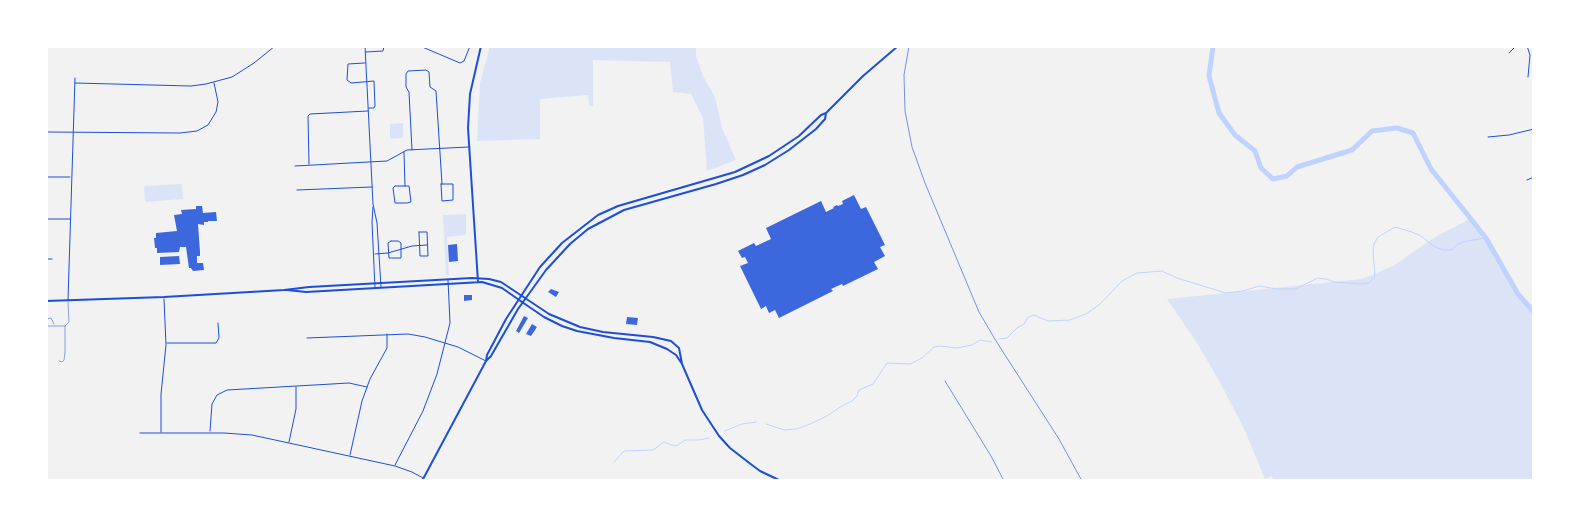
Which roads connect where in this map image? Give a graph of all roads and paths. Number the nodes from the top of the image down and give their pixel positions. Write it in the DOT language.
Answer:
graph roads {
  1 [pos="275,46"];
  2 [pos="365,46"];
  3 [pos="384,46"];
  4 [pos="420,46"];
  5 [pos="470,46"];
  6 [pos="481,46"];
  7 [pos="898,46"];
  8 [pos="1516,46"];
  9 [pos="1528,46"];
  10 [pos="365,52"];
  11 [pos="1509,53"];
  12 [pos="366,63"];
  13 [pos="1528,77"];
  14 [pos="74,78"];
  15 [pos="366,81"];
  16 [pos="74,83"];
  17 [pos="214,83"];
  18 [pos="368,109"];
  19 [pos="826,113"];
  20 [pos="1533,130"];
  21 [pos="46,132"];
  22 [pos="73,132"];
  23 [pos="1534,133"];
  24 [pos="1488,137"];
  25 [pos="470,147"];
  26 [pos="440,148"];
  27 [pos="412,150"];
  28 [pos="404,152"];
  29 [pos="371,162"];
  30 [pos="309,165"];
  31 [pos="295,166"];
  32 [pos="46,177"];
  33 [pos="72,177"];
  34 [pos="1534,177"];
  35 [pos="1527,180"];
  36 [pos="442,184"];
  37 [pos="405,186"];
  38 [pos="372,187"];
  39 [pos="297,190"];
  40 [pos="373,204"];
  41 [pos="46,219"];
  42 [pos="70,219"];
  43 [pos="428,245"];
  44 [pos="420,246"];
  45 [pos="401,249"];
  46 [pos="379,253"];
  47 [pos="388,253"];
  48 [pos="374,254"];
  49 [pos="46,259"];
  50 [pos="52,259"];
  51 [pos="478,278"];
  52 [pos="448,279"];
  53 [pos="478,282"];
  54 [pos="375,283"];
  55 [pos="380,283"];
  56 [pos="448,284"];
  57 [pos="375,288"];
  58 [pos="381,288"];
  59 [pos="284,290"];
  60 [pos="521,295"];
  61 [pos="164,297"];
  62 [pos="525,298"];
  63 [pos="518,299"];
  64 [pos="68,300"];
  65 [pos="46,301"];
  66 [pos="522,302"];
  67 [pos="46,319"];
  68 [pos="218,323"];
  69 [pos="46,326"];
  70 [pos="55,326"];
  71 [pos="65,326"];
  72 [pos="388,334"];
  73 [pos="307,338"];
  74 [pos="166,343"];
  75 [pos="446,343"];
  76 [pos="59,361"];
  77 [pos="486,361"];
  78 [pos="682,364"];
  79 [pos="296,386"];
  80 [pos="366,387"];
  81 [pos="140,432"];
  82 [pos="161,432"];
  83 [pos="210,432"];
  84 [pos="289,443"];
  85 [pos="350,456"];
  86 [pos="395,466"];
  87 [pos="423,480"];
  88 [pos="781,481"];
  1 -- 17 [label="street"];
  2 -- 10 [label="street"];
  3 -- 10 [label="street"];
  4 -- 5 [label="street"];
  6 -- 25 [label="main road"];
  7 -- 19 [label="main road"];
  8 -- 11 [label="street"];
  9 -- 13 [label="street"];
  10 -- 12 [label="street"];
  12 -- 15 [label="street"];
  12 -- 15 [label="street"];
  14 -- 16 [label="street"];
  15 -- 18 [label="street"];
  15 -- 18 [label="street"];
  16 -- 17 [label="street"];
  16 -- 22 [label="street"];
  17 -- 22 [label="street"];
  18 -- 29 [label="street"];
  18 -- 30 [label="street"];
  19 -- 60 [label="main road"];
  19 -- 62 [label="main road"];
  20 -- 23 [label="street"];
  20 -- 24 [label="street"];
  21 -- 22 [label="street"];
  22 -- 33 [label="street"];
  25 -- 26 [label="street"];
  25 -- 51 [label="main road"];
  26 -- 27 [label="street"];
  26 -- 27 [label="street"];
  26 -- 36 [label="street"];
  27 -- 28 [label="street"];
  28 -- 29 [label="street"];
  28 -- 37 [label="street"];
  29 -- 30 [label="street"];
  29 -- 38 [label="street"];
  30 -- 31 [label="street"];
  32 -- 33 [label="street"];
  33 -- 42 [label="street"];
  34 -- 35 [label="street"];
  36 -- 36 [label="street"];
  37 -- 37 [label="street"];
  38 -- 39 [label="street"];
  38 -- 40 [label="street"];
  40 -- 46 [label="street"];
  40 -- 48 [label="street"];
  41 -- 42 [label="street"];
  42 -- 64 [label="street"];
  43 -- 44 [label="street"];
  43 -- 44 [label="street"];
  43 -- 44 [label="street"];
  44 -- 45 [label="street"];
  45 -- 47 [label="street"];
  45 -- 47 [label="street"];
  45 -- 47 [label="street"];
  46 -- 47 [label="street"];
  46 -- 48 [label="street"];
  46 -- 55 [label="street"];
  48 -- 54 [label="street"];
  49 -- 50 [label="street"];
  51 -- 52 [label="main road"];
  51 -- 53 [label="main road"];
  51 -- 60 [label="main road"];
  52 -- 55 [label="main road"];
  52 -- 56 [label="street"];
  53 -- 56 [label="main road"];
  53 -- 63 [label="main road"];
  54 -- 55 [label="main road"];
  54 -- 57 [label="street"];
  54 -- 59 [label="main road"];
  55 -- 58 [label="street"];
  56 -- 58 [label="main road"];
  56 -- 75 [label="street"];
  57 -- 58 [label="main road"];
  57 -- 59 [label="main road"];
  59 -- 61 [label="main road"];
  60 -- 62 [label="main road"];
  60 -- 63 [label="main road"];
  61 -- 64 [label="main road"];
  61 -- 74 [label="street"];
  62 -- 66 [label="main road"];
  62 -- 78 [label="main road"];
  63 -- 66 [label="main road"];
  63 -- 77 [label="main road"];
  64 -- 65 [label="main road"];
  64 -- 71 [label="lane"];
  66 -- 77 [label="main road"];
  66 -- 78 [label="main road"];
  67 -- 70 [label="lane"];
  68 -- 74 [label="street"];
  69 -- 70 [label="lane"];
  70 -- 71 [label="lane"];
  71 -- 76 [label="lane"];
  72 -- 73 [label="street"];
  72 -- 75 [label="street"];
  72 -- 80 [label="street"];
  74 -- 82 [label="street"];
  75 -- 77 [label="street"];
  75 -- 86 [label="street"];
  77 -- 87 [label="main road"];
  78 -- 88 [label="main road"];
  79 -- 80 [label="street"];
  79 -- 83 [label="street"];
  79 -- 84 [label="street"];
  80 -- 85 [label="street"];
  81 -- 82 [label="street"];
  82 -- 83 [label="street"];
  83 -- 84 [label="street"];
  84 -- 85 [label="street"];
  85 -- 86 [label="street"];
  86 -- 87 [label="street"];
}
